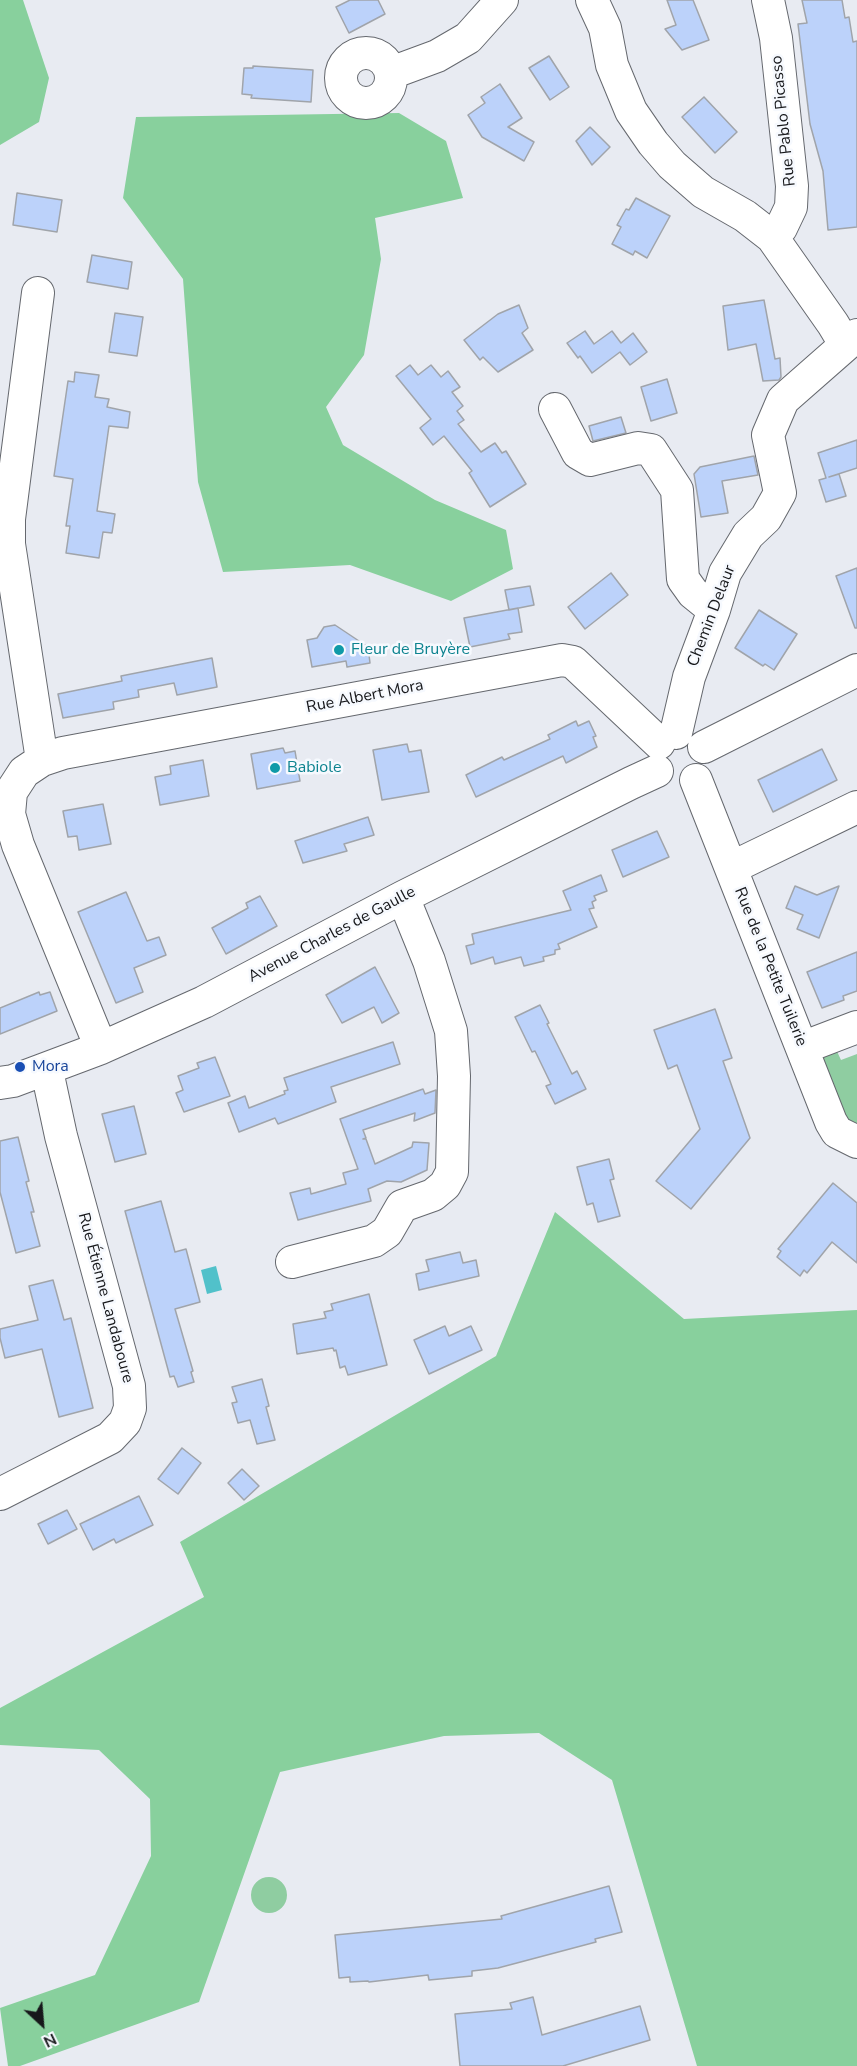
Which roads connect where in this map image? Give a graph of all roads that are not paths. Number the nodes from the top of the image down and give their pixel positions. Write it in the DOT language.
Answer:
graph roads {
  1 [pos="502,0"];
  2 [pos="592,0"];
  3 [pos="768,0"];
  4 [pos="391,73"];
  5 [pos="772,237"];
  6 [pos="38,293"];
  7 [pos="851,340"];
  8 [pos="555,409"];
  9 [pos="714,610"];
  10 [pos="857,670"];
  11 [pos="704,747"];
  12 [pos="664,749"];
  13 [pos="42,760"];
  14 [pos="696,780"];
  15 [pos="857,807"];
  16 [pos="731,868"];
  17 [pos="403,897"];
  18 [pos="857,1027"];
  19 [pos="101,1048"];
  20 [pos="802,1048"];
  21 [pos="45,1069"];
  22 [pos="0,1083"];
  23 [pos="857,1142"];
  24 [pos="292,1262"];
  25 [pos="0,1494"];
  1 -- 4 [label="street"];
  2 -- 5 [label="street"];
  3 -- 5 [label="street, Rue Pablo Picasso"];
  5 -- 7 [label="street"];
  6 -- 13 [label="street"];
  7 -- 9 [label="street, Chemin Delaur"];
  8 -- 9 [label="street"];
  9 -- 12 [label="street, Chemin Delaur"];
  10 -- 11 [label="street"];
  11 -- 12 [label="street"];
  11 -- 14 [label="street"];
  12 -- 13 [label="street, Rue Albert Mora"];
  12 -- 14 [label="street"];
  12 -- 17 [label="street, Avenue Charles de Gaulle"];
  13 -- 19 [label="street, Rue Albert Mora"];
  14 -- 16 [label="street, Rue de la Petite Tuilerie"];
  15 -- 16 [label="street"];
  16 -- 20 [label="street, Rue de la Petite Tuilerie"];
  17 -- 19 [label="street, Avenue Charles de Gaulle"];
  17 -- 24 [label="street"];
  18 -- 20 [label="street"];
  19 -- 21 [label="street, Avenue Charles de Gaulle"];
  20 -- 23 [label="street, Rue de la Petite Tuilerie"];
  21 -- 22 [label="street, Avenue Charles de Gaulle"];
  21 -- 25 [label="street, Rue Étienne Landaboure"];
}
